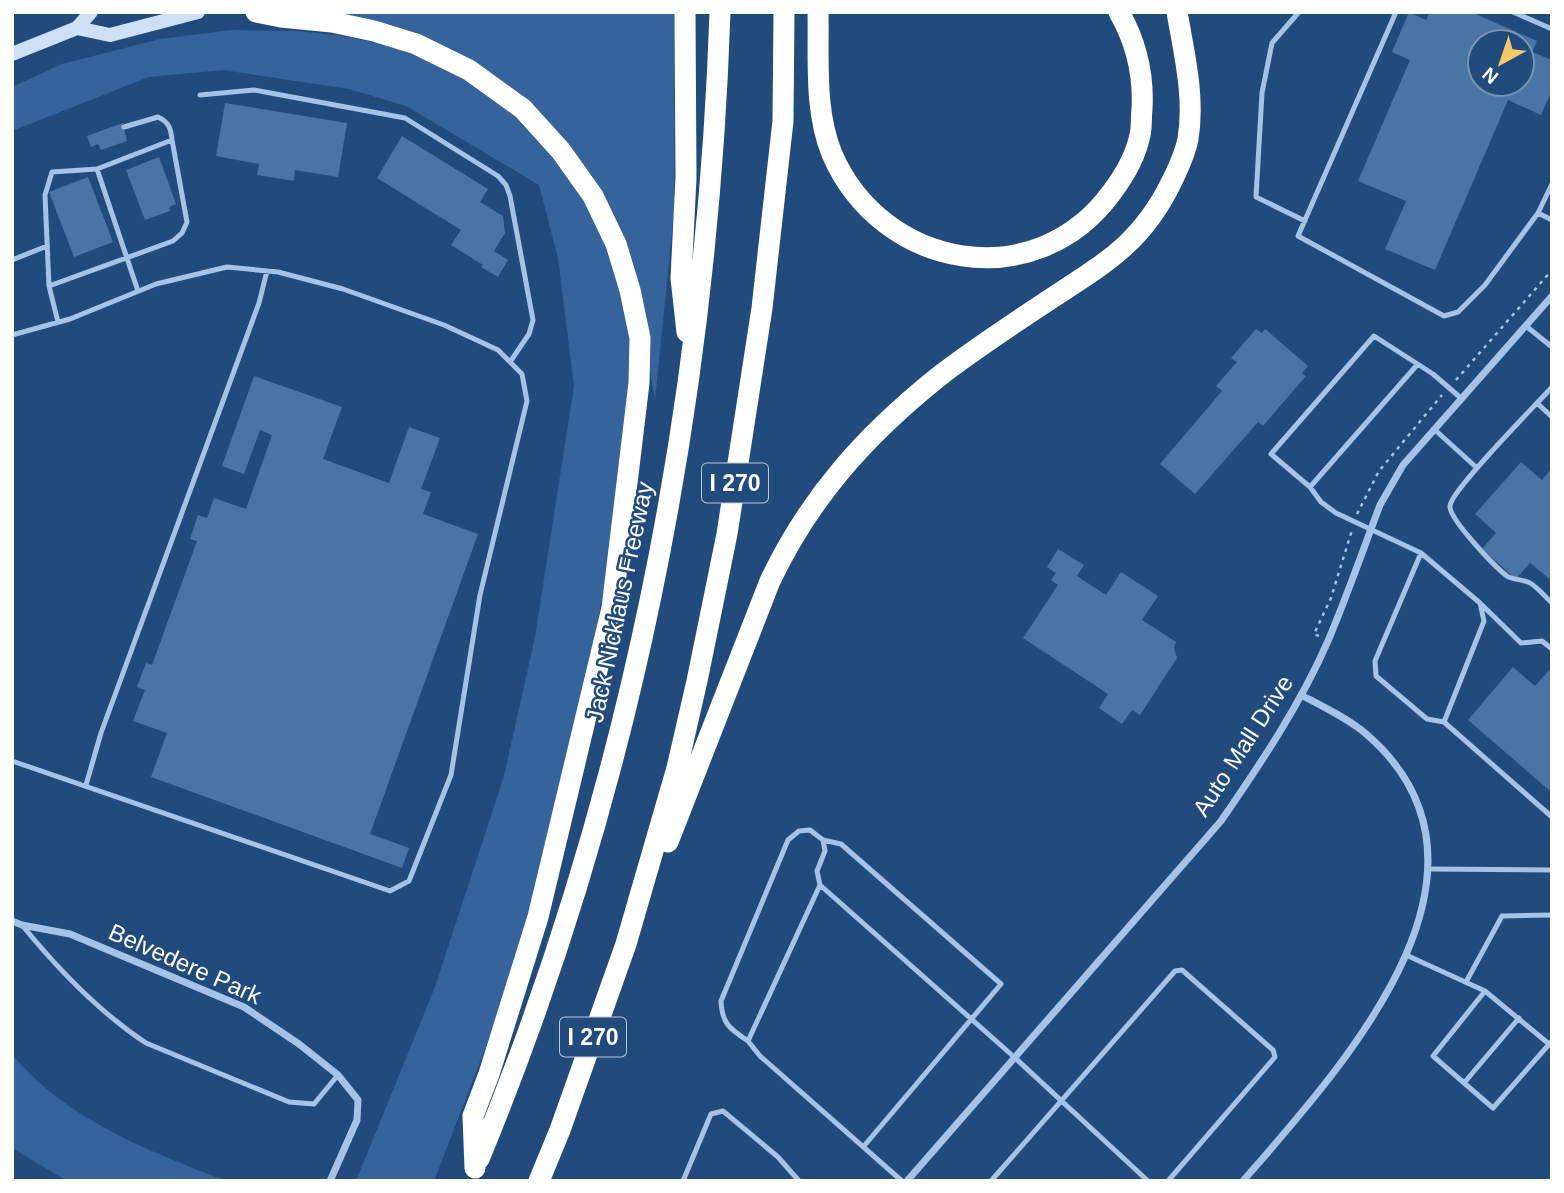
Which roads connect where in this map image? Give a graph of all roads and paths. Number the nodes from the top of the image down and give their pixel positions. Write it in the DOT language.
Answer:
graph roads {
  1 [pos="91,12"];
  2 [pos="198,12"];
  3 [pos="256,12"];
  4 [pos="685,12"];
  5 [pos="720,12"];
  6 [pos="784,12"];
  7 [pos="818,12"];
  8 [pos="1119,12"];
  9 [pos="1177,12"];
  10 [pos="1299,12"];
  11 [pos="1396,12"];
  12 [pos="1513,12"];
  13 [pos="77,28"];
  14 [pos="1552,29"];
  15 [pos="12,54"];
  16 [pos="200,95"];
  17 [pos="124,127"];
  18 [pos="172,140"];
  19 [pos="97,169"];
  20 [pos="1552,184"];
  21 [pos="1538,213"];
  22 [pos="1552,220"];
  23 [pos="1305,221"];
  24 [pos="47,246"];
  25 [pos="126,257"];
  26 [pos="12,260"];
  27 [pos="267,271"];
  28 [pos="48,286"];
  29 [pos="138,291"];
  30 [pos="1552,296"];
  31 [pos="58,322"];
  32 [pos="1526,326"];
  33 [pos="12,335"];
  34 [pos="1552,346"];
  35 [pos="510,362"];
  36 [pos="1417,365"];
  37 [pos="691,366"];
  38 [pos="1552,387"];
  39 [pos="1462,399"];
  40 [pos="1537,403"];
  41 [pos="1552,417"];
  42 [pos="1434,429"];
  43 [pos="1477,468"];
  44 [pos="1310,487"];
  45 [pos="1370,529"];
  46 [pos="1422,553"];
  47 [pos="1480,603"];
  48 [pos="1552,603"];
  49 [pos="1552,649"];
  50 [pos="1301,695"];
  51 [pos="1444,722"];
  52 [pos="12,761"];
  53 [pos="86,785"];
  54 [pos="1552,817"];
  55 [pos="823,840"];
  56 [pos="1428,869"];
  57 [pos="1552,870"];
  58 [pos="820,885"];
  59 [pos="1552,915"];
  60 [pos="12,921"];
  61 [pos="22,925"];
  62 [pos="625,944"];
  63 [pos="1406,955"];
  64 [pos="1466,982"];
  65 [pos="1485,991"];
  66 [pos="1520,1018"];
  67 [pos="972,1020"];
  68 [pos="748,1041"];
  69 [pos="1551,1043"];
  70 [pos="1013,1056"];
  71 [pos="338,1075"];
  72 [pos="1464,1083"];
  73 [pos="1062,1101"];
  74 [pos="864,1146"];
  75 [pos="473,1174"];
  76 [pos="330,1181"];
  77 [pos="539,1181"];
  78 [pos="683,1181"];
  79 [pos="799,1181"];
  80 [pos="905,1181"];
  81 [pos="991,1181"];
  82 [pos="1148,1181"];
  83 [pos="1168,1181"];
  84 [pos="1243,1181"];
  1 -- 13 [label="main road"];
  2 -- 13 [label="main road"];
  3 -- 75 [label="highway"];
  4 -- 37 [label="highway"];
  5 -- 37 [label="highway, Jack Nicklaus Freeway / I 270"];
  6 -- 62 [label="highway, I 270"];
  7 -- 8 [label="highway"];
  9 -- 62 [label="highway"];
  10 -- 23 [label="lane"];
  11 -- 23 [label="lane"];
  12 -- 14 [label="lane"];
  13 -- 15 [label="main road"];
  16 -- 35 [label="lane"];
  17 -- 18 [label="lane"];
  18 -- 19 [label="lane"];
  18 -- 25 [label="lane"];
  19 -- 24 [label="lane"];
  19 -- 25 [label="lane"];
  20 -- 21 [label="lane"];
  21 -- 22 [label="lane"];
  21 -- 23 [label="lane"];
  24 -- 26 [label="lane"];
  24 -- 28 [label="lane"];
  25 -- 28 [label="lane"];
  25 -- 29 [label="lane"];
  27 -- 29 [label="lane"];
  27 -- 35 [label="lane"];
  27 -- 53 [label="lane"];
  28 -- 31 [label="lane"];
  29 -- 31 [label="lane"];
  30 -- 32 [label="street, Auto Mall Drive"];
  31 -- 33 [label="lane"];
  32 -- 34 [label="lane"];
  32 -- 39 [label="street, Auto Mall Drive"];
  35 -- 53 [label="lane"];
  36 -- 39 [label="lane"];
  36 -- 44 [label="lane"];
  36 -- 44 [label="lane"];
  37 -- 75 [label="highway, Jack Nicklaus Freeway / I 270"];
  38 -- 40 [label="lane"];
  39 -- 42 [label="street, Auto Mall Drive"];
  40 -- 41 [label="lane"];
  40 -- 43 [label="lane"];
  42 -- 43 [label="lane"];
  42 -- 45 [label="street, Auto Mall Drive"];
  43 -- 48 [label="lane"];
  44 -- 45 [label="lane"];
  45 -- 46 [label="lane"];
  45 -- 50 [label="street, Auto Mall Drive"];
  46 -- 47 [label="lane"];
  46 -- 51 [label="lane"];
  47 -- 49 [label="lane"];
  47 -- 51 [label="lane"];
  50 -- 56 [label="street"];
  50 -- 70 [label="street, Auto Mall Drive"];
  51 -- 54 [label="lane"];
  52 -- 53 [label="lane"];
  55 -- 58 [label="lane"];
  55 -- 67 [label="lane"];
  55 -- 68 [label="lane"];
  56 -- 57 [label="lane"];
  56 -- 63 [label="street"];
  58 -- 67 [label="lane"];
  58 -- 68 [label="lane"];
  59 -- 64 [label="lane"];
  60 -- 61 [label="street, Belvedere Park"];
  61 -- 71 [label="street, Belvedere Park"];
  61 -- 71 [label="lane"];
  62 -- 77 [label="highway, I 270"];
  63 -- 64 [label="lane"];
  63 -- 84 [label="street"];
  64 -- 65 [label="lane"];
  65 -- 66 [label="lane"];
  65 -- 72 [label="lane"];
  66 -- 69 [label="lane"];
  66 -- 72 [label="lane"];
  67 -- 70 [label="lane"];
  67 -- 74 [label="lane"];
  68 -- 74 [label="lane"];
  69 -- 72 [label="lane"];
  70 -- 73 [label="lane"];
  70 -- 80 [label="street, Auto Mall Drive"];
  71 -- 76 [label="street, Belvedere Park"];
  73 -- 81 [label="lane"];
  73 -- 82 [label="lane"];
  73 -- 83 [label="lane"];
  74 -- 80 [label="lane"];
  78 -- 79 [label="lane"];
}
